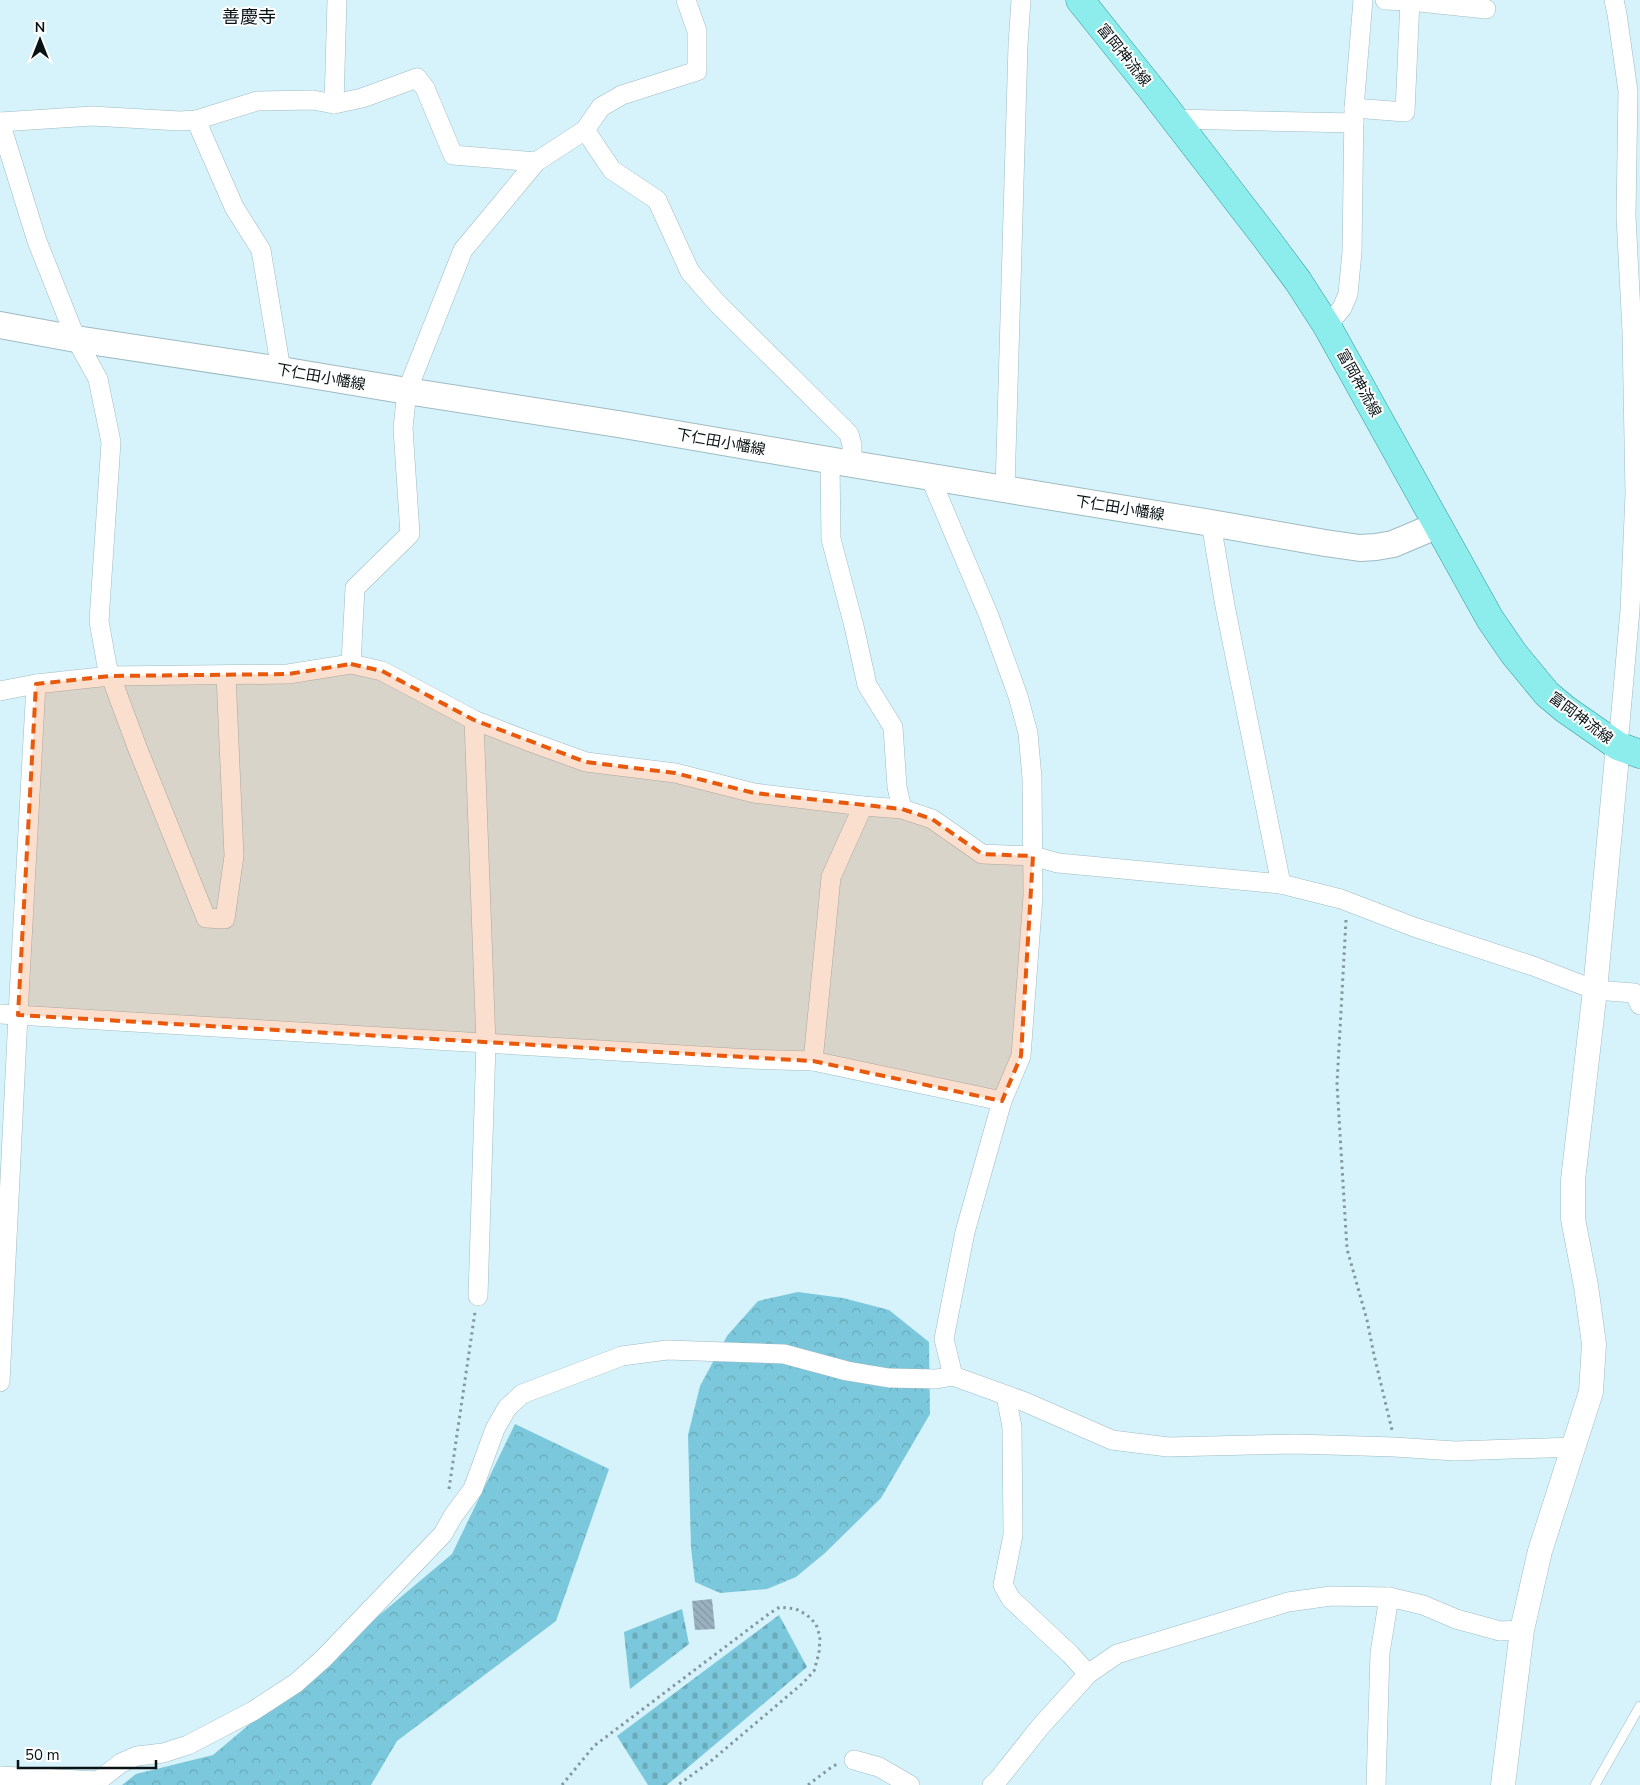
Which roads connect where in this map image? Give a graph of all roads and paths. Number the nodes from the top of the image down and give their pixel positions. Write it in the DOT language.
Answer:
graph roads {
  1 [pos="337,0"];
  2 [pos="686,0"];
  3 [pos="1021,0"];
  4 [pos="1080,0"];
  5 [pos="1363,0"];
  6 [pos="1385,0"];
  7 [pos="1410,0"];
  8 [pos="1614,0"];
  9 [pos="1486,9"];
  10 [pos="334,104"];
  11 [pos="1354,116"];
  12 [pos="1174,119"];
  13 [pos="196,120"];
  14 [pos="0,122"];
  15 [pos="584,130"];
  16 [pos="536,162"];
  17 [pos="0,325"];
  18 [pos="1327,326"];
  19 [pos="76,339"];
  20 [pos="282,370"];
  21 [pos="407,391"];
  22 [pos="841,462"];
  23 [pos="930,477"];
  24 [pos="1005,489"];
  25 [pos="1211,522"];
  26 [pos="1438,525"];
  27 [pos="351,664"];
  28 [pos="226,675"];
  29 [pos="110,676"];
  30 [pos="36,684"];
  31 [pos="0,692"];
  32 [pos="474,720"];
  33 [pos="1629,750"];
  34 [pos="863,806"];
  35 [pos="902,809"];
  36 [pos="1033,856"];
  37 [pos="1281,884"];
  38 [pos="1347,902"];
  39 [pos="1595,990"];
  40 [pos="1638,996"];
  41 [pos="9,1015"];
  42 [pos="486,1044"];
  43 [pos="813,1061"];
  44 [pos="1002,1101"];
  45 [pos="478,1296"];
  46 [pos="953,1376"];
  47 [pos="0,1382"];
  48 [pos="1006,1396"];
  49 [pos="1394,1447"];
  50 [pos="1574,1447"];
  51 [pos="453,1516"];
  52 [pos="1389,1597"];
  53 [pos="1522,1630"];
  54 [pos="1088,1674"];
  55 [pos="1640,1706"];
  56 [pos="854,1760"];
  57 [pos="0,1776"];
  58 [pos="562,1785"];
  59 [pos="678,1785"];
  60 [pos="808,1785"];
  61 [pos="910,1785"];
  62 [pos="992,1785"];
  63 [pos="1376,1785"];
  64 [pos="1503,1785"];
  65 [pos="1595,1785"];
  1 -- 10 [label="street"];
  2 -- 15 [label="street"];
  3 -- 24 [label="street"];
  4 -- 12 [label="main road, 富岡神流線"];
  5 -- 11 [label="street"];
  6 -- 7 [label="street"];
  7 -- 9 [label="street"];
  7 -- 11 [label="street"];
  8 -- 33 [label="street"];
  10 -- 13 [label="street"];
  10 -- 16 [label="street"];
  11 -- 12 [label="street"];
  11 -- 18 [label="street"];
  12 -- 18 [label="main road, 富岡神流線"];
  13 -- 14 [label="street"];
  13 -- 20 [label="street"];
  14 -- 19 [label="street"];
  15 -- 16 [label="street"];
  15 -- 22 [label="street"];
  16 -- 21 [label="street"];
  17 -- 19 [label="main road, 下仁田小幡線"];
  18 -- 26 [label="main road, 富岡神流線"];
  19 -- 20 [label="main road, 下仁田小幡線"];
  19 -- 29 [label="street"];
  20 -- 21 [label="main road, 下仁田小幡線"];
  21 -- 22 [label="main road, 下仁田小幡線"];
  21 -- 27 [label="street"];
  22 -- 23 [label="main road, 下仁田小幡線"];
  22 -- 35 [label="street"];
  23 -- 24 [label="main road, 下仁田小幡線"];
  23 -- 36 [label="street"];
  24 -- 25 [label="main road, 下仁田小幡線"];
  25 -- 26 [label="main road, 下仁田小幡線"];
  25 -- 37 [label="street"];
  26 -- 33 [label="main road, 富岡神流線"];
  27 -- 28 [label="street"];
  27 -- 32 [label="street"];
  28 -- 29 [label="street"];
  28 -- 29 [label="street"];
  29 -- 30 [label="street"];
  30 -- 31 [label="street"];
  30 -- 41 [label="street"];
  32 -- 34 [label="street"];
  32 -- 42 [label="street"];
  33 -- 39 [label="street"];
  34 -- 35 [label="street"];
  34 -- 43 [label="street"];
  35 -- 36 [label="street"];
  36 -- 37 [label="street"];
  36 -- 44 [label="street"];
  37 -- 38 [label="street"];
  38 -- 39 [label="street"];
  38 -- 49 [label="path"];
  39 -- 40 [label="street"];
  39 -- 50 [label="street"];
  41 -- 42 [label="street"];
  41 -- 47 [label="street"];
  42 -- 43 [label="street"];
  42 -- 45 [label="street"];
  43 -- 44 [label="street"];
  44 -- 46 [label="street"];
  45 -- 51 [label="path"];
  46 -- 48 [label="street"];
  46 -- 51 [label="street"];
  48 -- 49 [label="street"];
  48 -- 54 [label="street"];
  49 -- 50 [label="street"];
  50 -- 53 [label="street"];
  51 -- 57 [label="street"];
  52 -- 53 [label="street"];
  52 -- 54 [label="street"];
  52 -- 63 [label="street"];
  53 -- 64 [label="street"];
  54 -- 62 [label="street"];
  55 -- 65 [label="lane"];
  56 -- 60 [label="path"];
  56 -- 61 [label="street"];
  58 -- 59 [label="path"];
}
